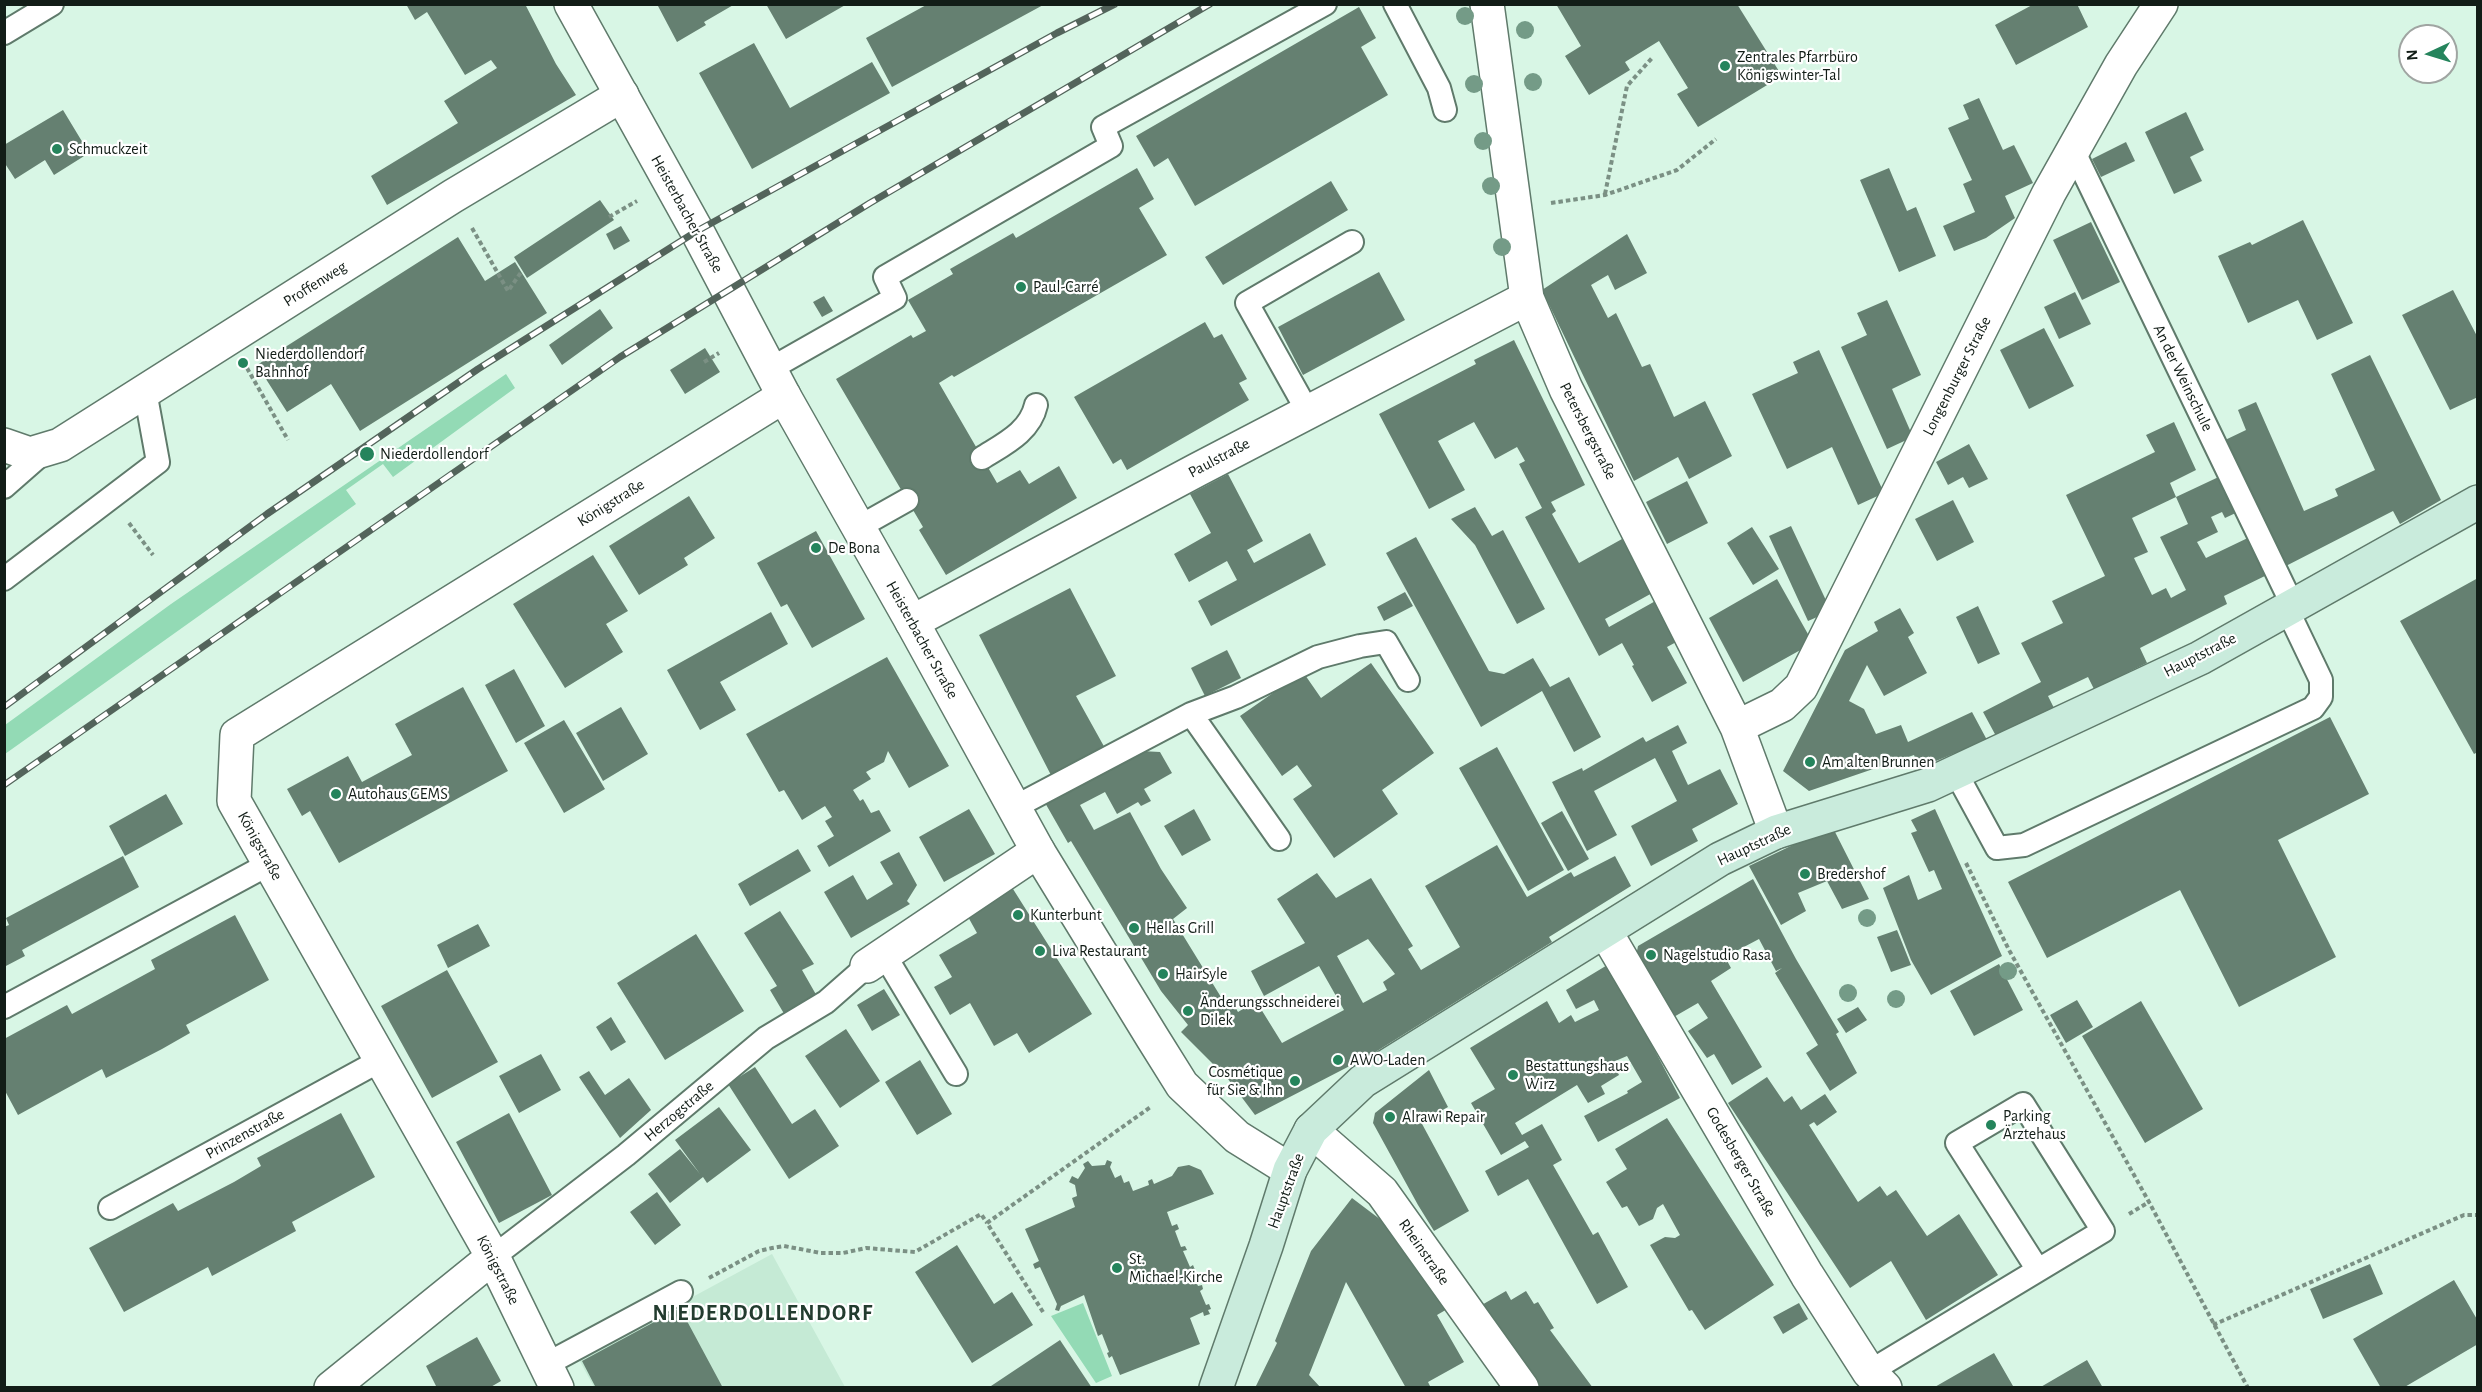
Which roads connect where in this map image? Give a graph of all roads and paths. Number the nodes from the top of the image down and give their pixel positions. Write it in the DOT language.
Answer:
graph roads {
  1 [pos="52,4"];
  2 [pos="571,4"];
  3 [pos="1325,4"];
  4 [pos="1395,4"];
  5 [pos="1487,4"];
  6 [pos="2161,4"];
  7 [pos="4,33"];
  8 [pos="1652,58"];
  9 [pos="622,95"];
  10 [pos="1445,111"];
  11 [pos="1716,139"];
  12 [pos="2073,150"];
  13 [pos="1605,195"];
  14 [pos="453,196"];
  15 [pos="1514,208"];
  16 [pos="1352,242"];
  17 [pos="522,271"];
  18 [pos="1527,298"];
  19 [pos="229,339"];
  20 [pos="777,382"];
  21 [pos="145,391"];
  22 [pos="1036,405"];
  23 [pos="1308,412"];
  24 [pos="288,440"];
  25 [pos="4,445"];
  26 [pos="45,451"];
  27 [pos="982,458"];
  28 [pos="4,487"];
  29 [pos="111,499"];
  30 [pos="907,500"];
  31 [pos="2478,502"];
  32 [pos="859,527"];
  33 [pos="153,555"];
  34 [pos="4,579"];
  35 [pos="2290,607"];
  36 [pos="912,622"];
  37 [pos="1408,680"];
  38 [pos="1191,714"];
  39 [pos="1737,727"];
  40 [pos="1955,771"];
  41 [pos="1014,808"];
  42 [pos="1776,832"];
  43 [pos="1279,839"];
  44 [pos="1038,851"];
  45 [pos="1963,857"];
  46 [pos="269,864"];
  47 [pos="1605,931"];
  48 [pos="876,960"];
  49 [pos="4,1007"];
  50 [pos="381,1060"];
  51 [pos="956,1074"];
  52 [pos="1182,1085"];
  53 [pos="1311,1130"];
  54 [pos="1290,1170"];
  55 [pos="110,1208"];
  56 [pos="2478,1215"];
  57 [pos="987,1223"];
  58 [pos="493,1257"];
  59 [pos="2038,1270"];
  60 [pos="681,1292"];
  61 [pos="1044,1312"];
  62 [pos="2213,1326"];
  63 [pos="551,1376"];
  64 [pos="1877,1380"];
  65 [pos="331,1388"];
  66 [pos="1216,1388"];
  67 [pos="1522,1388"];
  68 [pos="2248,1388"];
  1 -- 7 [label="lane"];
  2 -- 9 [label="street, Heisterbacher Straße"];
  3 -- 20 [label="lane"];
  4 -- 10 [label="lane"];
  5 -- 15 [label="street, Petersbergstraße"];
  6 -- 12 [label="street, Longenburger Straße"];
  8 -- 13 [label="path"];
  9 -- 14 [label="street, Proffenweg"];
  9 -- 20 [label="street, Heisterbacher Straße"];
  11 -- 13 [label="path"];
  12 -- 35 [label="lane, An der Weinschule"];
  12 -- 39 [label="street, Longenburger Straße"];
  13 -- 15 [label="path"];
  14 -- 17 [label="path"];
  14 -- 19 [label="street, Proffenweg"];
  15 -- 18 [label="street, Petersbergstraße"];
  16 -- 23 [label="lane"];
  18 -- 23 [label="street, Paulstraße"];
  18 -- 39 [label="street, Petersbergstraße"];
  19 -- 21 [label="street, Proffenweg"];
  19 -- 24 [label="path"];
  20 -- 32 [label="street, Heisterbacher Straße"];
  20 -- 46 [label="street, Königstraße"];
  21 -- 26 [label="street, Proffenweg"];
  21 -- 29 [label="lane"];
  22 -- 27 [label="lane"];
  23 -- 36 [label="street, Paulstraße"];
  25 -- 26 [label="street"];
  26 -- 28 [label="lane"];
  29 -- 33 [label="path"];
  29 -- 34 [label="lane"];
  30 -- 32 [label="lane"];
  31 -- 35 [label="main road, Hauptstraße"];
  32 -- 36 [label="street, Heisterbacher Straße"];
  35 -- 40 [label="main road, Hauptstraße"];
  35 -- 40 [label="lane, An der Weinschule"];
  36 -- 41 [label="street, Heisterbacher Straße"];
  37 -- 38 [label="lane"];
  38 -- 41 [label="lane"];
  38 -- 43 [label="lane"];
  39 -- 42 [label="street, Petersbergstraße"];
  40 -- 42 [label="main road, Hauptstraße"];
  41 -- 44 [label="street, Heisterbacher Straße"];
  42 -- 47 [label="main road, Hauptstraße"];
  44 -- 48 [label="street, Herzogstraße"];
  44 -- 52 [label="street, Heisterbacher Straße"];
  45 -- 62 [label="path"];
  46 -- 49 [label="lane"];
  46 -- 50 [label="street, Königstraße"];
  47 -- 53 [label="main road, Hauptstraße"];
  47 -- 64 [label="street, Godesberger Straße"];
  48 -- 51 [label="lane"];
  48 -- 58 [label="lane, Herzogstraße"];
  50 -- 55 [label="lane, Prinzenstraße"];
  50 -- 58 [label="street, Königstraße"];
  52 -- 54 [label="street, Heisterbacher Straße"];
  52 -- 57 [label="path"];
  53 -- 54 [label="main road, Hauptstraße"];
  53 -- 67 [label="street, Rheinstraße"];
  54 -- 66 [label="main road, Hauptstraße"];
  56 -- 62 [label="path"];
  57 -- 60 [label="path"];
  57 -- 61 [label="path"];
  58 -- 63 [label="street, Königstraße"];
  58 -- 65 [label="street, Herzogstraße"];
  59 -- 59 [label="lane"];
  59 -- 64 [label="lane"];
  60 -- 63 [label="lane"];
  62 -- 68 [label="path"];
}
